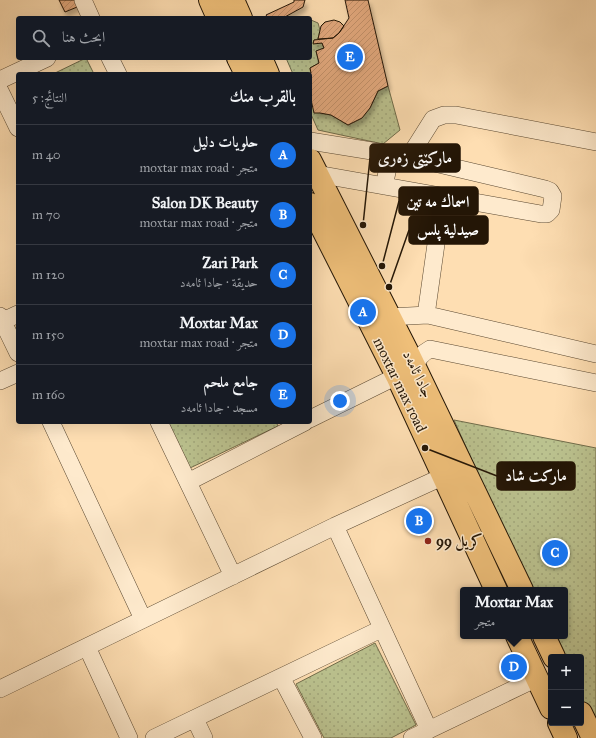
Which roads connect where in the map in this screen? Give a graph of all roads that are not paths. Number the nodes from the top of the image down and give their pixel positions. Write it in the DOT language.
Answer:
graph roads {
  1 [pos="83,0"];
  2 [pos="210,0"];
  3 [pos="233,0"];
  4 [pos="90,16"];
  5 [pos="217,16"];
  6 [pos="240,16"];
  7 [pos="43,60"];
  8 [pos="111,60"];
  9 [pos="239,60"];
  10 [pos="262,60"];
  11 [pos="17,72"];
  12 [pos="117,72"];
  13 [pos="245,72"];
  14 [pos="267,72"];
  15 [pos="16,73"];
  16 [pos="0,80"];
  17 [pos="0,91"];
  18 [pos="16,124"];
  19 [pos="312,141"];
  20 [pos="596,142"];
  21 [pos="391,154"];
  22 [pos="409,157"];
  23 [pos="314,167"];
  24 [pos="384,186"];
  25 [pos="312,208"];
  26 [pos="438,237"];
  27 [pos="16,314"];
  28 [pos="426,315"];
  29 [pos="388,317"];
  30 [pos="1,318"];
  31 [pos="16,349"];
  32 [pos="596,354"];
  33 [pos="406,372"];
  34 [pos="16,374"];
  35 [pos="0,381"];
  36 [pos="596,383"];
  37 [pos="312,417"];
  38 [pos="52,424"];
  39 [pos="160,424"];
  40 [pos="298,424"];
  41 [pos="444,476"];
  42 [pos="188,482"];
  43 [pos="335,526"];
  44 [pos="233,576"];
  45 [pos="495,587"];
  46 [pos="520,587"];
  47 [pos="144,619"];
  48 [pos="381,629"];
  49 [pos="518,639"];
  50 [pos="545,639"];
  51 [pos="87,647"];
  52 [pos="553,654"];
  53 [pos="281,677"];
  54 [pos="537,678"];
  55 [pos="0,689"];
  56 [pos="548,702"];
  57 [pos="584,719"];
  58 [pos="195,720"];
  59 [pos="560,726"];
  60 [pos="429,730"];
  61 [pos="129,738"];
  62 [pos="154,738"];
  63 [pos="204,738"];
  64 [pos="313,738"];
  65 [pos="412,738"];
  66 [pos="566,738"];
  67 [pos="593,738"];
  1 -- 4 [label="street"];
  2 -- 5 [label="main road"];
  3 -- 6 [label="main road"];
  7 -- 11 [label="street"];
  8 -- 12 [label="street"];
  9 -- 13 [label="main road"];
  10 -- 14 [label="main road"];
  15 -- 16 [label="street"];
  17 -- 18 [label="street"];
  19 -- 21 [label="street"];
  20 -- 22 [label="street"];
  21 -- 22 [label="street"];
  21 -- 24 [label="street"];
  22 -- 24 [label="street"];
  23 -- 24 [label="street"];
  23 -- 29 [label="main road, جادا ئامەد"];
  25 -- 33 [label="main road, moxtar max road"];
  26 -- 28 [label="street"];
  27 -- 30 [label="street"];
  28 -- 29 [label="street"];
  28 -- 32 [label="street"];
  29 -- 33 [label="main road, جادا ئامەد"];
  30 -- 31 [label="street"];
  33 -- 36 [label="street"];
  33 -- 37 [label="street"];
  33 -- 41 [label="main road, moxtar max road"];
  33 -- 46 [label="main road, جادا ئامەد"];
  34 -- 35 [label="street"];
  38 -- 47 [label="street"];
  39 -- 42 [label="street"];
  40 -- 42 [label="street"];
  41 -- 43 [label="street"];
  41 -- 45 [label="main road, moxtar max road"];
  42 -- 44 [label="street"];
  43 -- 44 [label="street"];
  43 -- 48 [label="street"];
  44 -- 47 [label="street"];
  47 -- 51 [label="street"];
  48 -- 53 [label="street"];
  48 -- 60 [label="street"];
  49 -- 54 [label="main road"];
  50 -- 52 [label="main road"];
  51 -- 55 [label="street"];
  51 -- 61 [label="street"];
  53 -- 58 [label="street"];
  53 -- 64 [label="street"];
  54 -- 56 [label="main road"];
  54 -- 60 [label="street"];
  57 -- 67 [label="main road"];
  58 -- 62 [label="street"];
  58 -- 63 [label="street"];
  59 -- 66 [label="main road"];
  60 -- 65 [label="street"];
}
